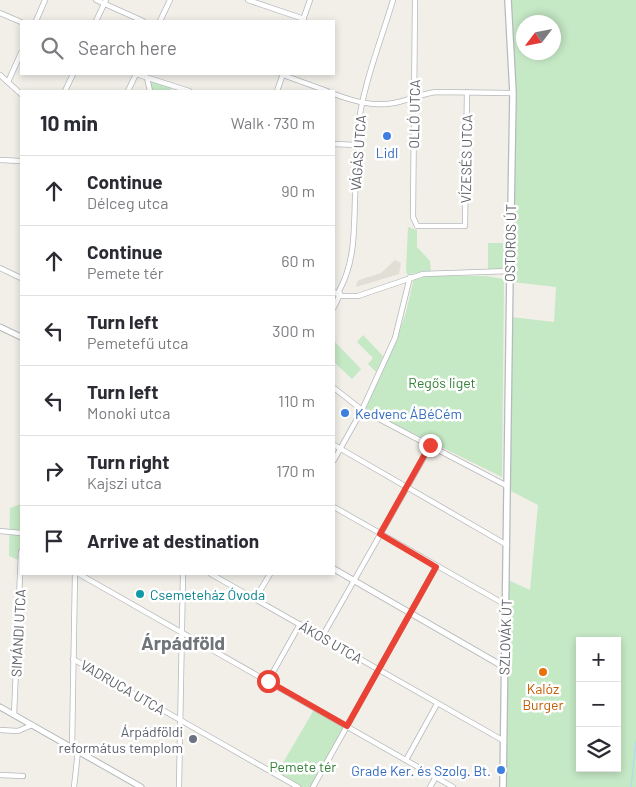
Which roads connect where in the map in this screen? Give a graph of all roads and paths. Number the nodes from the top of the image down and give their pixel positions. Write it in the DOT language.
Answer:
graph roads {
  1 [pos="45,0"];
  2 [pos="96,0"];
  3 [pos="170,0"];
  4 [pos="248,0"];
  5 [pos="310,0"];
  6 [pos="393,0"];
  7 [pos="415,0"];
  8 [pos="508,0"];
  9 [pos="105,2"];
  10 [pos="0,13"];
  11 [pos="36,20"];
  12 [pos="96,20"];
  13 [pos="141,20"];
  14 [pos="160,20"];
  15 [pos="303,20"];
  16 [pos="20,22"];
  17 [pos="20,55"];
  18 [pos="0,74"];
  19 [pos="73,75"];
  20 [pos="136,75"];
  21 [pos="283,75"];
  22 [pos="286,75"];
  23 [pos="147,78"];
  24 [pos="8,82"];
  25 [pos="65,90"];
  26 [pos="128,90"];
  27 [pos="150,90"];
  28 [pos="186,90"];
  29 [pos="277,90"];
  30 [pos="324,90"];
  31 [pos="467,92"];
  32 [pos="20,93"];
  33 [pos="514,93"];
  34 [pos="335,94"];
  35 [pos="415,97"];
  36 [pos="362,103"];
  37 [pos="335,144"];
  38 [pos="357,145"];
  39 [pos="0,160"];
  40 [pos="20,161"];
  41 [pos="417,226"];
  42 [pos="0,268"];
  43 [pos="510,271"];
  44 [pos="410,277"];
  45 [pos="20,278"];
  46 [pos="335,292"];
  47 [pos="340,294"];
  48 [pos="335,305"];
  49 [pos="0,327"];
  50 [pos="20,337"];
  51 [pos="335,389"];
  52 [pos="362,410"];
  53 [pos="430,445"];
  54 [pos="335,446"];
  55 [pos="340,449"];
  56 [pos="335,458"];
  57 [pos="508,486"];
  58 [pos="406,488"];
  59 [pos="335,508"];
  60 [pos="0,531"];
  61 [pos="20,532"];
  62 [pos="380,534"];
  63 [pos="507,545"];
  64 [pos="436,567"];
  65 [pos="335,570"];
  66 [pos="20,575"];
  67 [pos="75,575"];
  68 [pos="81,575"];
  69 [pos="183,575"];
  70 [pos="212,575"];
  71 [pos="269,575"];
  72 [pos="354,580"];
  73 [pos="255,599"];
  74 [pos="506,605"];
  75 [pos="410,613"];
  76 [pos="300,624"];
  77 [pos="182,632"];
  78 [pos="322,637"];
  79 [pos="74,659"];
  80 [pos="504,667"];
  81 [pos="379,670"];
  82 [pos="268,681"];
  83 [pos="437,704"];
  84 [pos="0,707"];
  85 [pos="14,714"];
  86 [pos="180,720"];
  87 [pos="32,725"];
  88 [pos="347,726"];
  89 [pos="0,730"];
  90 [pos="504,741"];
  91 [pos="72,748"];
  92 [pos="78,752"];
  93 [pos="406,760"];
  94 [pos="0,775"];
  95 [pos="23,776"];
  96 [pos="436,777"];
  97 [pos="74,787"];
  98 [pos="141,787"];
  99 [pos="179,787"];
  100 [pos="298,787"];
  101 [pos="313,787"];
  102 [pos="430,787"];
  103 [pos="453,787"];
  104 [pos="503,787"];
  1 -- 11 [label="street"];
  2 -- 9 [label="street"];
  3 -- 14 [label="street"];
  4 -- 15 [label="street"];
  5 -- 15 [label="street"];
  6 -- 36 [label="street, VÁGÁS UTCA"];
  7 -- 35 [label="street, OLLÓ UTCA"];
  8 -- 33 [label="main road, OSTOROS ÚT"];
  9 -- 12 [label="street"];
  9 -- 13 [label="street"];
  10 -- 16 [label="street"];
  17 -- 24 [label="street"];
  18 -- 24 [label="street"];
  19 -- 25 [label="street"];
  20 -- 23 [label="street"];
  20 -- 26 [label="street"];
  21 -- 29 [label="street"];
  22 -- 30 [label="street"];
  23 -- 27 [label="street"];
  23 -- 28 [label="street"];
  24 -- 32 [label="street"];
  31 -- 33 [label="street"];
  31 -- 35 [label="street"];
  31 -- 41 [label="street, VÍZESÉS UTCA"];
  33 -- 43 [label="main road, OSTOROS ÚT"];
  34 -- 36 [label="street"];
  35 -- 36 [label="street"];
  35 -- 41 [label="street, OLLÓ UTCA"];
  36 -- 38 [label="street, VÁGÁS UTCA"];
  37 -- 38 [label="street"];
  38 -- 47 [label="street, VÁGÁS UTCA"];
  39 -- 40 [label="street"];
  42 -- 45 [label="street"];
  43 -- 44 [label="street"];
  43 -- 57 [label="main road, OSTOROS ÚT"];
  44 -- 47 [label="street"];
  44 -- 52 [label="street"];
  46 -- 47 [label="street"];
  47 -- 48 [label="street, VÁGÁS UTCA"];
  49 -- 50 [label="street"];
  51 -- 52 [label="street"];
  52 -- 53 [label="street"];
  52 -- 55 [label="street"];
  53 -- 57 [label="street"];
  53 -- 58 [label="street"];
  54 -- 55 [label="street"];
  55 -- 56 [label="street"];
  55 -- 58 [label="street"];
  57 -- 63 [label="main road, SZLOVÁK ÚT"];
  58 -- 62 [label="street"];
  58 -- 63 [label="street"];
  59 -- 62 [label="street"];
  60 -- 61 [label="street"];
  62 -- 64 [label="street"];
  62 -- 72 [label="street"];
  63 -- 74 [label="main road, SZLOVÁK ÚT"];
  64 -- 74 [label="street"];
  64 -- 75 [label="street"];
  65 -- 72 [label="street"];
  66 -- 85 [label="street, SIMÁNDI UTCA"];
  67 -- 79 [label="street"];
  68 -- 77 [label="street"];
  69 -- 77 [label="street"];
  70 -- 73 [label="street, ÁKOS UTCA"];
  71 -- 73 [label="street"];
  72 -- 75 [label="street"];
  72 -- 78 [label="street"];
  73 -- 76 [label="street, ÁKOS UTCA"];
  74 -- 80 [label="main road, SZLOVÁK ÚT"];
  75 -- 80 [label="street"];
  75 -- 81 [label="street"];
  76 -- 78 [label="street, ÁKOS UTCA"];
  76 -- 82 [label="street"];
  77 -- 82 [label="street"];
  77 -- 86 [label="street"];
  78 -- 81 [label="street, ÁKOS UTCA"];
  79 -- 86 [label="street, VADRUCA UTCA"];
  79 -- 91 [label="street"];
  80 -- 90 [label="main road, SZLOVÁK ÚT"];
  81 -- 83 [label="street, ÁKOS UTCA"];
  81 -- 88 [label="street"];
  82 -- 88 [label="street"];
  83 -- 90 [label="street, ÁKOS UTCA"];
  83 -- 93 [label="street"];
  84 -- 85 [label="street"];
  85 -- 87 [label="street"];
  86 -- 99 [label="street"];
  86 -- 100 [label="street, VADRUCA UTCA"];
  87 -- 89 [label="street"];
  87 -- 91 [label="street"];
  88 -- 93 [label="street"];
  88 -- 101 [label="street"];
  90 -- 104 [label="main road, SZLOVÁK ÚT"];
  91 -- 92 [label="street"];
  92 -- 97 [label="street"];
  92 -- 98 [label="street"];
  93 -- 96 [label="street"];
  94 -- 95 [label="street"];
  96 -- 102 [label="street"];
  96 -- 103 [label="street"];
}
